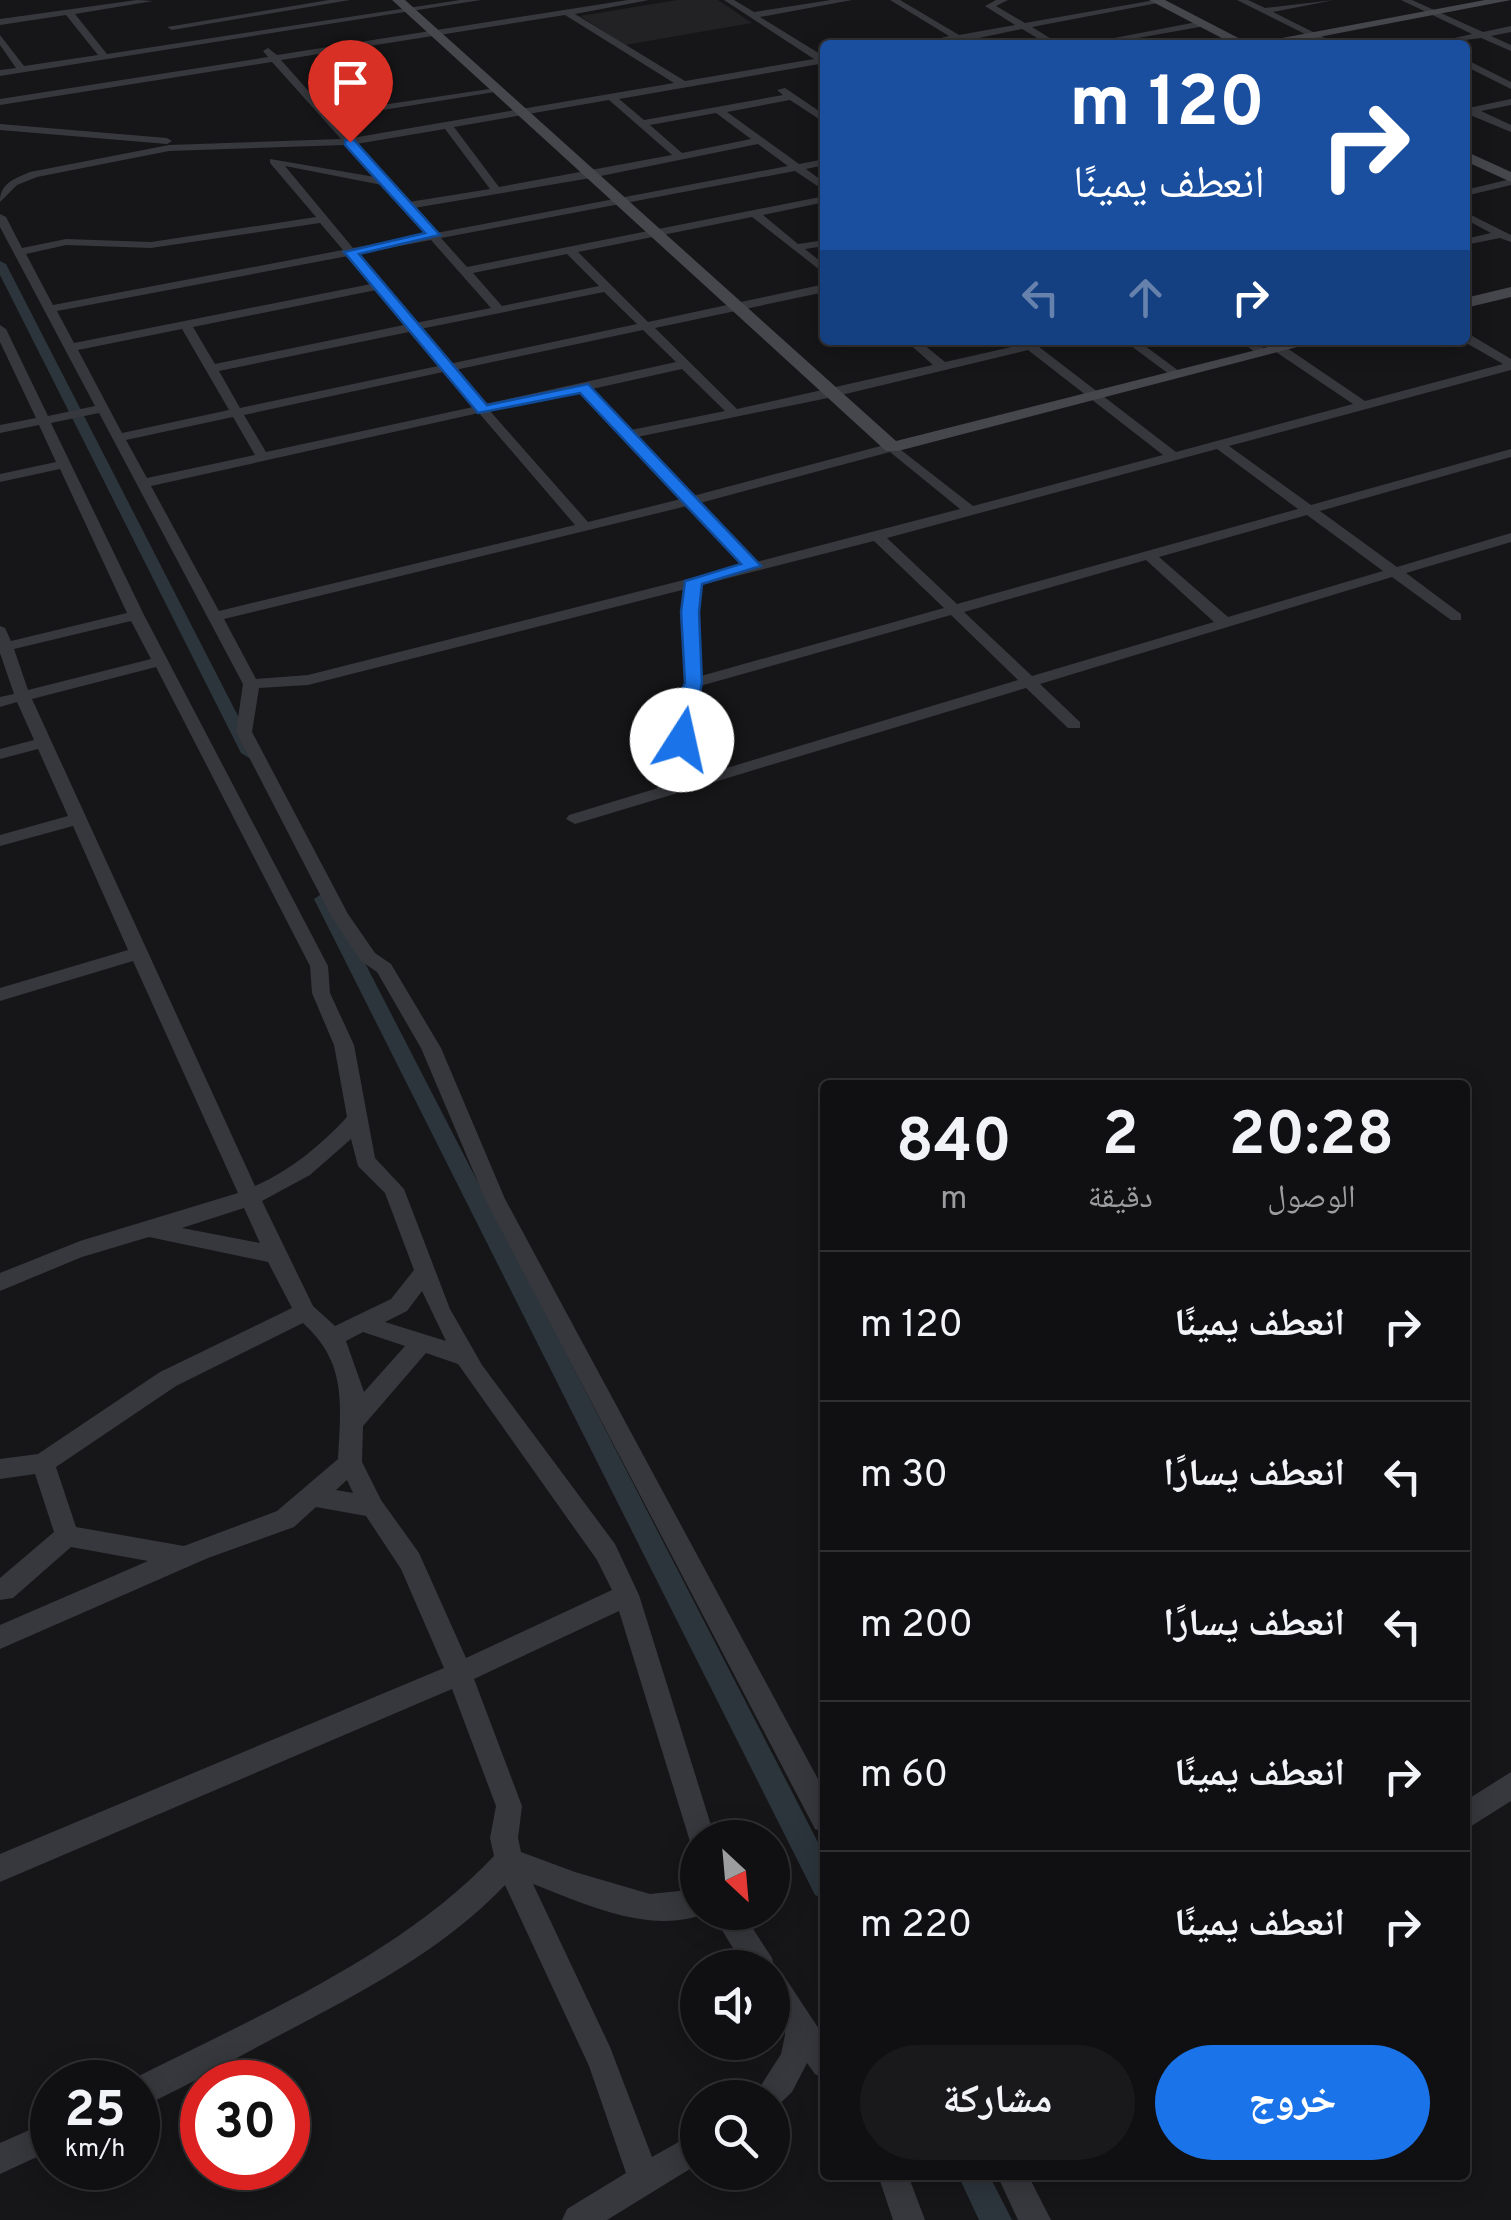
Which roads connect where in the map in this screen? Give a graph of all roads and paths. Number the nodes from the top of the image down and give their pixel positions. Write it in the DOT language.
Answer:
graph roads {
  1 [pos="346,0"];
  2 [pos="477,0"];
  3 [pos="644,0"];
  4 [pos="728,0"];
  5 [pos="848,0"];
  6 [pos="894,0"];
  7 [pos="1004,0"];
  8 [pos="1241,0"];
  9 [pos="1328,0"];
  10 [pos="1405,0"];
  11 [pos="1505,0"];
  12 [pos="149,1"];
  13 [pos="1157,1"];
  14 [pos="404,5"];
  15 [pos="1263,11"];
  16 [pos="68,12"];
  17 [pos="566,12"];
  18 [pos="1434,13"];
  19 [pos="754,16"];
  20 [pos="0,22"];
  21 [pos="1202,24"];
  22 [pos="1022,26"];
  23 [pos="172,27"];
  24 [pos="1511,29"];
  25 [pos="434,33"];
  26 [pos="252,34"];
  27 [pos="1312,35"];
  28 [pos="1482,35"];
  29 [pos="1132,37"];
  30 [pos="0,38"];
  31 [pos="958,38"];
  32 [pos="946,40"];
  33 [pos="961,40"];
  34 [pos="1047,40"];
  35 [pos="1114,40"];
  36 [pos="1137,40"];
  37 [pos="1235,40"];
  38 [pos="1284,40"];
  39 [pos="1323,40"];
  40 [pos="1455,40"];
  41 [pos="187,44"];
  42 [pos="1511,48"];
  43 [pos="99,58"];
  44 [pos="275,58"];
  45 [pos="820,58"];
  46 [pos="820,62"];
  47 [pos="1470,64"];
  48 [pos="210,69"];
  49 [pos="22,70"];
  50 [pos="1486,71"];
  51 [pos="757,72"];
  52 [pos="0,73"];
  53 [pos="1470,74"];
  54 [pos="112,84"];
  55 [pos="684,85"];
  56 [pos="1511,86"];
  57 [pos="496,90"];
  58 [pos="791,97"];
  59 [pos="612,98"];
  60 [pos="0,102"];
  61 [pos="1511,102"];
  62 [pos="1470,109"];
  63 [pos="718,110"];
  64 [pos="1470,111"];
  65 [pos="524,115"];
  66 [pos="326,116"];
  67 [pos="820,117"];
  68 [pos="640,124"];
  69 [pos="0,126"];
  70 [pos="448,126"];
  71 [pos="1511,129"];
  72 [pos="761,140"];
  73 [pos="350,142"];
  74 [pos="204,144"];
  75 [pos="680,157"];
  76 [pos="1470,158"];
  77 [pos="276,161"];
  78 [pos="820,163"];
  79 [pos="797,168"];
  80 [pos="591,175"];
  81 [pos="1511,180"];
  82 [pos="387,184"];
  83 [pos="820,184"];
  84 [pos="496,190"];
  85 [pos="1470,192"];
  86 [pos="0,200"];
  87 [pos="820,200"];
  88 [pos="622,203"];
  89 [pos="408,206"];
  90 [pos="754,213"];
  91 [pos="0,217"];
  92 [pos="1470,218"];
  93 [pos="324,219"];
  94 [pos="434,235"];
  95 [pos="657,235"];
  96 [pos="1506,236"];
  97 [pos="1470,241"];
  98 [pos="820,243"];
  99 [pos="798,248"];
  100 [pos="570,250"];
  101 [pos="19,252"];
  102 [pos="351,252"];
  103 [pos="820,267"];
  104 [pos="466,271"];
  105 [pos="378,286"];
  106 [pos="606,288"];
  107 [pos="820,289"];
  108 [pos="1511,292"];
  109 [pos="1470,302"];
  110 [pos="738,308"];
  111 [pos="52,309"];
  112 [pos="500,311"];
  113 [pos="186,324"];
  114 [pos="644,325"];
  115 [pos="0,329"];
  116 [pos="416,329"];
  117 [pos="1470,340"];
  118 [pos="917,345"];
  119 [pos="1019,345"];
  120 [pos="1029,345"];
  121 [pos="1137,345"];
  122 [pos="1257,345"];
  123 [pos="1296,345"];
  124 [pos="72,347"];
  125 [pos="1272,351"];
  126 [pos="686,364"];
  127 [pos="1511,365"];
  128 [pos="943,367"];
  129 [pos="213,368"];
  130 [pos="446,368"];
  131 [pos="1177,374"];
  132 [pos="583,388"];
  133 [pos="833,394"];
  134 [pos="1093,395"];
  135 [pos="1364,406"];
  136 [pos="105,408"];
  137 [pos="483,410"];
  138 [pos="237,411"];
  139 [pos="733,412"];
  140 [pos="52,418"];
  141 [pos="0,429"];
  142 [pos="627,434"];
  143 [pos="120,438"];
  144 [pos="1220,445"];
  145 [pos="892,447"];
  146 [pos="1511,453"];
  147 [pos="262,456"];
  148 [pos="1174,457"];
  149 [pos="64,464"];
  150 [pos="0,478"];
  151 [pos="144,484"];
  152 [pos="690,501"];
  153 [pos="1307,508"];
  154 [pos="969,510"];
  155 [pos="585,526"];
  156 [pos="877,536"];
  157 [pos="1511,537"];
  158 [pos="1147,554"];
  159 [pos="752,566"];
  160 [pos="1394,571"];
  161 [pos="694,581"];
  162 [pos="953,610"];
  163 [pos="136,614"];
  164 [pos="1456,617"];
  165 [pos="213,618"];
  166 [pos="1225,623"];
  167 [pos="2,642"];
  168 [pos="162,662"];
  169 [pos="1030,682"];
  170 [pos="694,683"];
  171 [pos="252,684"];
  172 [pos="23,696"];
  173 [pos="0,702"];
  174 [pos="1074,726"];
  175 [pos="44,742"];
  176 [pos="0,754"];
  177 [pos="666,790"];
  178 [pos="78,819"];
  179 [pos="575,819"];
  180 [pos="0,841"];
  181 [pos="138,952"];
  182 [pos="0,995"];
  183 [pos="357,1119"];
  184 [pos="248,1198"];
  185 [pos="153,1230"];
  186 [pos="276,1255"];
  187 [pos="424,1273"];
  188 [pos="0,1282"];
  189 [pos="305,1312"];
  190 [pos="365,1324"];
  191 [pos="333,1337"];
  192 [pos="422,1342"];
  193 [pos="466,1357"];
  194 [pos="352,1422"];
  195 [pos="43,1463"];
  196 [pos="350,1464"];
  197 [pos="0,1469"];
  198 [pos="314,1496"];
  199 [pos="373,1507"];
  200 [pos="67,1536"];
  201 [pos="185,1556"];
  202 [pos="4,1590"];
  203 [pos="627,1596"];
  204 [pos="0,1637"];
  205 [pos="459,1674"];
  206 [pos="1511,1785"];
  207 [pos="820,1810"];
  208 [pos="1470,1814"];
  209 [pos="696,1820"];
  210 [pos="509,1860"];
  211 [pos="0,1868"];
  212 [pos="680,1905"];
  213 [pos="790,2009"];
  214 [pos="800,2024"];
  215 [pos="820,2056"];
  216 [pos="783,2080"];
  217 [pos="160,2081"];
  218 [pos="30,2145"];
  219 [pos="680,2157"];
  220 [pos="0,2159"];
  221 [pos="643,2180"];
  222 [pos="895,2180"];
  223 [pos="1015,2180"];
  224 [pos="578,2220"];
  225 [pos="909,2220"];
  226 [pos="1035,2220"];
  1 -- 23 [label="street"];
  2 -- 14 [label="street"];
  3 -- 17 [label="street"];
  4 -- 19 [label="street"];
  5 -- 19 [label="street"];
  6 -- 31 [label="street"];
  7 -- 22 [label="street"];
  8 -- 15 [label="street"];
  9 -- 15 [label="street"];
  10 -- 18 [label="street"];
  11 -- 18 [label="street"];
  12 -- 16 [label="street"];
  12 -- 23 [label="street"];
  13 -- 21 [label="street"];
  13 -- 22 [label="street"];
  14 -- 25 [label="street"];
  14 -- 26 [label="street"];
  15 -- 27 [label="street"];
  16 -- 20 [label="street"];
  16 -- 43 [label="street"];
  17 -- 25 [label="street"];
  17 -- 55 [label="street"];
  18 -- 27 [label="street"];
  18 -- 28 [label="street"];
  19 -- 45 [label="street"];
  21 -- 29 [label="street"];
  21 -- 37 [label="street"];
  22 -- 31 [label="street"];
  22 -- 34 [label="street"];
  23 -- 41 [label="street"];
  24 -- 28 [label="street"];
  25 -- 44 [label="street"];
  25 -- 57 [label="street"];
  26 -- 41 [label="street"];
  26 -- 44 [label="street"];
  27 -- 38 [label="street"];
  27 -- 39 [label="street"];
  28 -- 40 [label="street"];
  28 -- 42 [label="street"];
  29 -- 35 [label="street"];
  29 -- 36 [label="street"];
  30 -- 49 [label="street"];
  31 -- 32 [label="street"];
  31 -- 33 [label="street"];
  41 -- 43 [label="street"];
  41 -- 48 [label="street"];
  43 -- 49 [label="street"];
  43 -- 54 [label="street"];
  44 -- 48 [label="street"];
  44 -- 66 [label="street"];
  46 -- 51 [label="street"];
  47 -- 50 [label="street"];
  48 -- 54 [label="street"];
  49 -- 52 [label="street"];
  50 -- 53 [label="street"];
  50 -- 56 [label="street"];
  51 -- 55 [label="street"];
  51 -- 58 [label="street"];
  54 -- 60 [label="street"];
  55 -- 59 [label="street"];
  57 -- 65 [label="street"];
  57 -- 66 [label="street"];
  58 -- 63 [label="street"];
  58 -- 67 [label="street"];
  59 -- 65 [label="street"];
  59 -- 68 [label="street"];
  61 -- 62 [label="street"];
  63 -- 68 [label="street"];
  63 -- 72 [label="street"];
  64 -- 71 [label="street"];
  65 -- 70 [label="street"];
  65 -- 80 [label="street"];
  66 -- 73 [label="street"];
  68 -- 75 [label="street"];
  69 -- 74 [label="street"];
  70 -- 73 [label="street"];
  70 -- 84 [label="street"];
  72 -- 75 [label="street"];
  72 -- 79 [label="street"];
  73 -- 74 [label="street"];
  73 -- 82 [label="street"];
  74 -- 77 [label="street"];
  74 -- 86 [label="street"];
  75 -- 80 [label="street"];
  76 -- 81 [label="street"];
  77 -- 82 [label="street"];
  77 -- 93 [label="street"];
  78 -- 79 [label="street"];
  79 -- 83 [label="street"];
  79 -- 88 [label="street"];
  80 -- 84 [label="street"];
  80 -- 88 [label="street"];
  81 -- 85 [label="street"];
  82 -- 89 [label="street"];
  84 -- 89 [label="street"];
  87 -- 90 [label="street"];
  88 -- 94 [label="street"];
  88 -- 95 [label="street"];
  89 -- 94 [label="street"];
  90 -- 95 [label="street"];
  90 -- 99 [label="street"];
  91 -- 101 [label="street"];
  92 -- 96 [label="street"];
  93 -- 101 [label="street"];
  93 -- 102 [label="street"];
  94 -- 102 [label="street"];
  94 -- 104 [label="street"];
  95 -- 100 [label="street"];
  95 -- 110 [label="street"];
  96 -- 97 [label="street"];
  98 -- 99 [label="street"];
  99 -- 103 [label="street"];
  100 -- 104 [label="street"];
  100 -- 106 [label="street"];
  101 -- 111 [label="street"];
  102 -- 105 [label="street"];
  102 -- 111 [label="street"];
  104 -- 112 [label="street"];
  105 -- 113 [label="street"];
  105 -- 116 [label="street"];
  106 -- 112 [label="street"];
  106 -- 114 [label="street"];
  107 -- 110 [label="street"];
  108 -- 109 [label="street"];
  110 -- 114 [label="street"];
  110 -- 133 [label="street"];
  111 -- 124 [label="street"];
  112 -- 116 [label="street"];
  113 -- 124 [label="street"];
  113 -- 129 [label="street"];
  114 -- 126 [label="street"];
  114 -- 130 [label="street"];
  115 -- 140 [label="street"];
  116 -- 129 [label="street"];
  116 -- 130 [label="street"];
  117 -- 127 [label="street"];
  118 -- 128 [label="street"];
  119 -- 128 [label="street"];
  120 -- 134 [label="street"];
  121 -- 131 [label="street"];
  122 -- 125 [label="street"];
  123 -- 125 [label="street"];
  124 -- 136 [label="street"];
  125 -- 131 [label="street"];
  125 -- 135 [label="street"];
  126 -- 132 [label="street"];
  126 -- 139 [label="street"];
  127 -- 135 [label="street"];
  128 -- 133 [label="street"];
  129 -- 138 [label="street"];
  130 -- 137 [label="street"];
  130 -- 138 [label="street"];
  131 -- 134 [label="street"];
  132 -- 137 [label="street"];
  132 -- 142 [label="street"];
  133 -- 139 [label="street"];
  133 -- 145 [label="street"];
  134 -- 145 [label="street"];
  134 -- 148 [label="street"];
  135 -- 144 [label="street"];
  136 -- 140 [label="street"];
  136 -- 143 [label="street"];
  137 -- 147 [label="street"];
  137 -- 155 [label="street"];
  138 -- 143 [label="street"];
  138 -- 147 [label="street"];
  139 -- 142 [label="street"];
  140 -- 141 [label="street"];
  140 -- 149 [label="street"];
  142 -- 152 [label="street"];
  143 -- 151 [label="street"];
  144 -- 148 [label="street"];
  144 -- 153 [label="street"];
  145 -- 152 [label="street"];
  145 -- 154 [label="street"];
  146 -- 153 [label="street"];
  147 -- 151 [label="street"];
  148 -- 154 [label="street"];
  149 -- 150 [label="street"];
  149 -- 163 [label="street"];
  151 -- 165 [label="street"];
  152 -- 155 [label="street"];
  152 -- 159 [label="street"];
  153 -- 158 [label="street"];
  153 -- 160 [label="street"];
  154 -- 156 [label="street"];
  155 -- 165 [label="street"];
  156 -- 159 [label="street"];
  156 -- 162 [label="street"];
  157 -- 160 [label="street"];
  158 -- 162 [label="street"];
  158 -- 166 [label="street"];
  159 -- 161 [label="street"];
  160 -- 164 [label="street"];
  160 -- 166 [label="street"];
  161 -- 170 [label="street"];
  161 -- 171 [label="street"];
  162 -- 169 [label="street"];
  162 -- 170 [label="street"];
  163 -- 167 [label="street"];
  163 -- 168 [label="street"];
  165 -- 171 [label="street"];
  166 -- 169 [label="street"];
  167 -- 172 [label="street"];
  168 -- 172 [label="street"];
  168 -- 183 [label="street"];
  169 -- 174 [label="street"];
  169 -- 177 [label="street"];
  170 -- 177 [label="street"];
  171 -- 207 [label="street"];
  172 -- 173 [label="street"];
  172 -- 175 [label="street"];
  175 -- 176 [label="street"];
  175 -- 178 [label="street"];
  177 -- 179 [label="street"];
  178 -- 180 [label="street"];
  178 -- 181 [label="street"];
  181 -- 182 [label="street"];
  181 -- 184 [label="street"];
  183 -- 184 [label="street"];
  183 -- 187 [label="street"];
  184 -- 185 [label="street"];
  184 -- 186 [label="street"];
  185 -- 186 [label="street"];
  185 -- 188 [label="street"];
  186 -- 189 [label="street"];
  187 -- 190 [label="street"];
  187 -- 193 [label="street"];
  189 -- 191 [label="street"];
  189 -- 195 [label="street"];
  190 -- 191 [label="street"];
  190 -- 192 [label="street"];
  191 -- 194 [label="street"];
  192 -- 193 [label="street"];
  192 -- 194 [label="street"];
  193 -- 203 [label="street"];
  194 -- 196 [label="street"];
  195 -- 197 [label="street"];
  195 -- 200 [label="street"];
  196 -- 198 [label="street"];
  196 -- 199 [label="street"];
  198 -- 199 [label="street"];
  198 -- 201 [label="street"];
  199 -- 205 [label="street"];
  200 -- 201 [label="street"];
  200 -- 202 [label="street"];
  201 -- 204 [label="street"];
  203 -- 205 [label="street"];
  203 -- 209 [label="street"];
  205 -- 210 [label="street"];
  205 -- 211 [label="street"];
  206 -- 208 [label="street"];
  210 -- 212 [label="street"];
  210 -- 217 [label="street"];
  210 -- 221 [label="street"];
  213 -- 214 [label="street"];
  214 -- 215 [label="street"];
  214 -- 216 [label="street"];
  218 -- 220 [label="street"];
  219 -- 221 [label="street"];
  221 -- 224 [label="street"];
  222 -- 225 [label="street"];
  223 -- 226 [label="street"];
}
